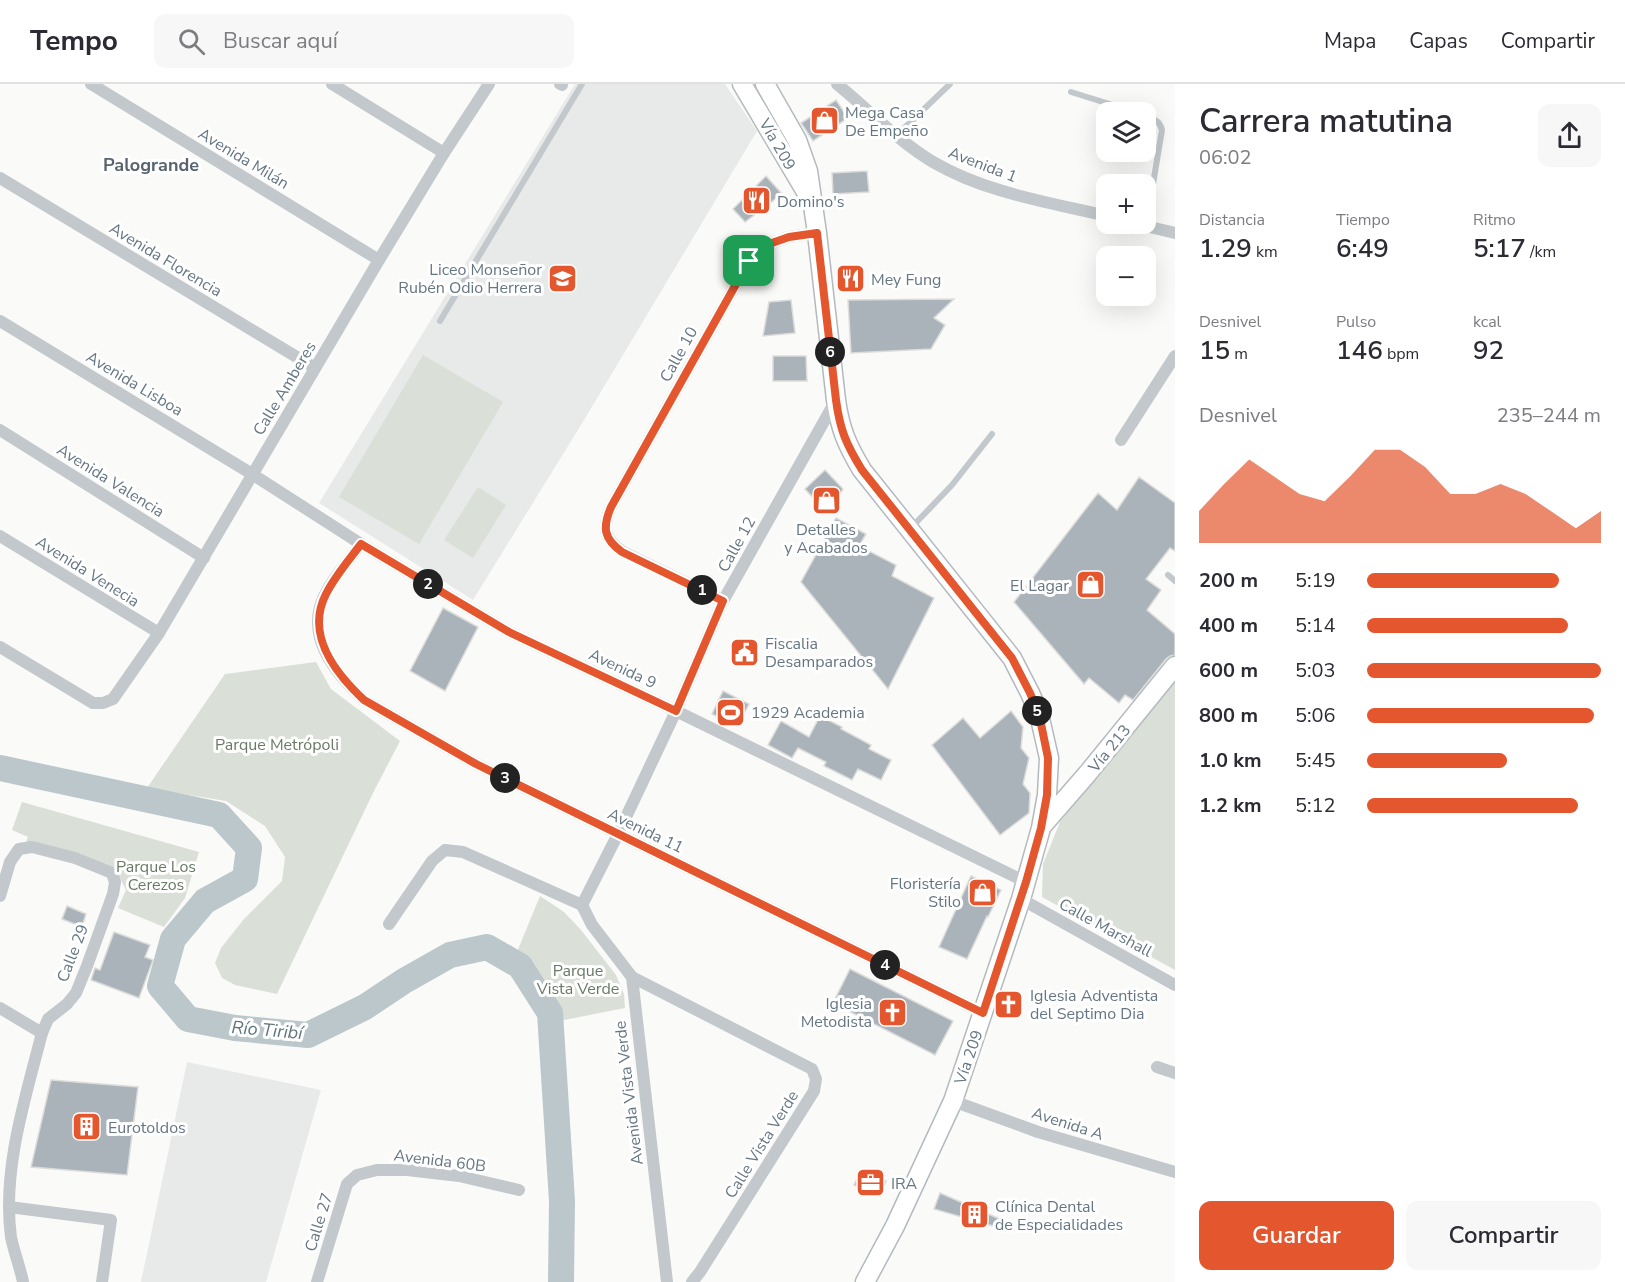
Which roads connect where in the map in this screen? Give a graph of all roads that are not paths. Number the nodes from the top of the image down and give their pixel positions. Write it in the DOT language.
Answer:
graph roads {
  1 [pos="92,84"];
  2 [pos="332,84"];
  3 [pos="489,84"];
  4 [pos="582,84"];
  5 [pos="742,84"];
  6 [pos="765,84"];
  7 [pos="950,84"];
  8 [pos="842,85"];
  9 [pos="1071,92"];
  10 [pos="1103,102"];
  11 [pos="1156,120"];
  12 [pos="897,135"];
  13 [pos="444,153"];
  14 [pos="1156,157"];
  15 [pos="0,177"];
  16 [pos="813,204"];
  17 [pos="1096,213"];
  18 [pos="1156,229"];
  19 [pos="817,233"];
  20 [pos="1175,233"];
  21 [pos="379,260"];
  22 [pos="0,321"];
  23 [pos="440,321"];
  24 [pos="1175,356"];
  25 [pos="315,368"];
  26 [pos="836,400"];
  27 [pos="0,430"];
  28 [pos="992,434"];
  29 [pos="1121,440"];
  30 [pos="252,474"];
  31 [pos="909,529"];
  32 [pos="0,536"];
  33 [pos="361,544"];
  34 [pos="204,558"];
  35 [pos="1168,575"];
  36 [pos="1175,581"];
  37 [pos="723,601"];
  38 [pos="159,633"];
  39 [pos="0,647"];
  40 [pos="1175,666"];
  41 [pos="676,711"];
  42 [pos="1041,828"];
  43 [pos="618,834"];
  44 [pos="1023,891"];
  45 [pos="0,896"];
  46 [pos="582,905"];
  47 [pos="389,924"];
  48 [pos="632,977"];
  49 [pos="1175,985"];
  50 [pos="0,1008"];
  51 [pos="983,1013"];
  52 [pos="42,1033"];
  53 [pos="1157,1067"];
  54 [pos="1175,1073"];
  55 [pos="953,1101"];
  56 [pos="1175,1172"];
  57 [pos="357,1175"];
  58 [pos="519,1190"];
  59 [pos="9,1207"];
  60 [pos="23,1282"];
  61 [pos="102,1282"];
  62 [pos="317,1282"];
  63 [pos="667,1282"];
  64 [pos="692,1282"];
  65 [pos="865,1282"];
  1 -- 21 [label="street, Avenida Milán"];
  2 -- 13 [label="street"];
  3 -- 13 [label="street, Calle Amberes"];
  4 -- 23 [label="lane"];
  5 -- 16 [label="main road, Vía 209"];
  6 -- 16 [label="main road, Vía 209"];
  7 -- 12 [label="lane"];
  8 -- 12 [label="street, Avenida 1"];
  9 -- 10 [label="lane"];
  11 -- 14 [label="lane"];
  12 -- 17 [label="street, Avenida 1"];
  13 -- 21 [label="street, Calle Amberes"];
  15 -- 25 [label="street, Avenida Florencia"];
  16 -- 19 [label="main road, Vía 209"];
  18 -- 20 [label="street"];
  19 -- 26 [label="main road, Vía 209"];
  19 -- 37 [label="street, Calle 10"];
  21 -- 25 [label="street, Calle Amberes"];
  22 -- 30 [label="street, Avenida Lisboa"];
  24 -- 29 [label="street"];
  25 -- 30 [label="street, Calle Amberes"];
  26 -- 31 [label="main road, Vía 209"];
  26 -- 37 [label="street, Calle 12"];
  27 -- 34 [label="street, Avenida Valencia"];
  28 -- 31 [label="lane"];
  30 -- 33 [label="street, Avenida 9"];
  30 -- 34 [label="street, Calle Amberes"];
  31 -- 42 [label="main road, Vía 209"];
  32 -- 38 [label="street, Avenida Venecia"];
  33 -- 41 [label="street, Avenida 9"];
  33 -- 43 [label="street, Avenida 11"];
  34 -- 38 [label="street, Calle Amberes"];
  35 -- 36 [label="lane"];
  37 -- 41 [label="street, Calle 12"];
  38 -- 39 [label="street, Calle Amberes"];
  40 -- 42 [label="main road, Vía 213"];
  41 -- 43 [label="street, Calle 12"];
  41 -- 44 [label="street, Avenida 9"];
  42 -- 44 [label="main road, Vía 209"];
  43 -- 46 [label="street, Calle 12"];
  43 -- 51 [label="street, Avenida 11"];
  44 -- 49 [label="street, Calle Marshall"];
  44 -- 51 [label="main road, Vía 209"];
  45 -- 52 [label="street, Calle 29"];
  46 -- 47 [label="street"];
  46 -- 48 [label="street"];
  48 -- 63 [label="street, Avenida Vista Verde"];
  48 -- 64 [label="street, Calle Vista Verde"];
  50 -- 52 [label="street"];
  51 -- 55 [label="main road, Vía 209"];
  52 -- 59 [label="street, Calle 29"];
  53 -- 54 [label="street"];
  55 -- 56 [label="street, Avenida A"];
  55 -- 65 [label="main road, Vía 209"];
  57 -- 58 [label="street, Avenida 60B"];
  57 -- 62 [label="street, Calle 27"];
  59 -- 60 [label="street, Calle 29"];
  59 -- 61 [label="street"];
}
